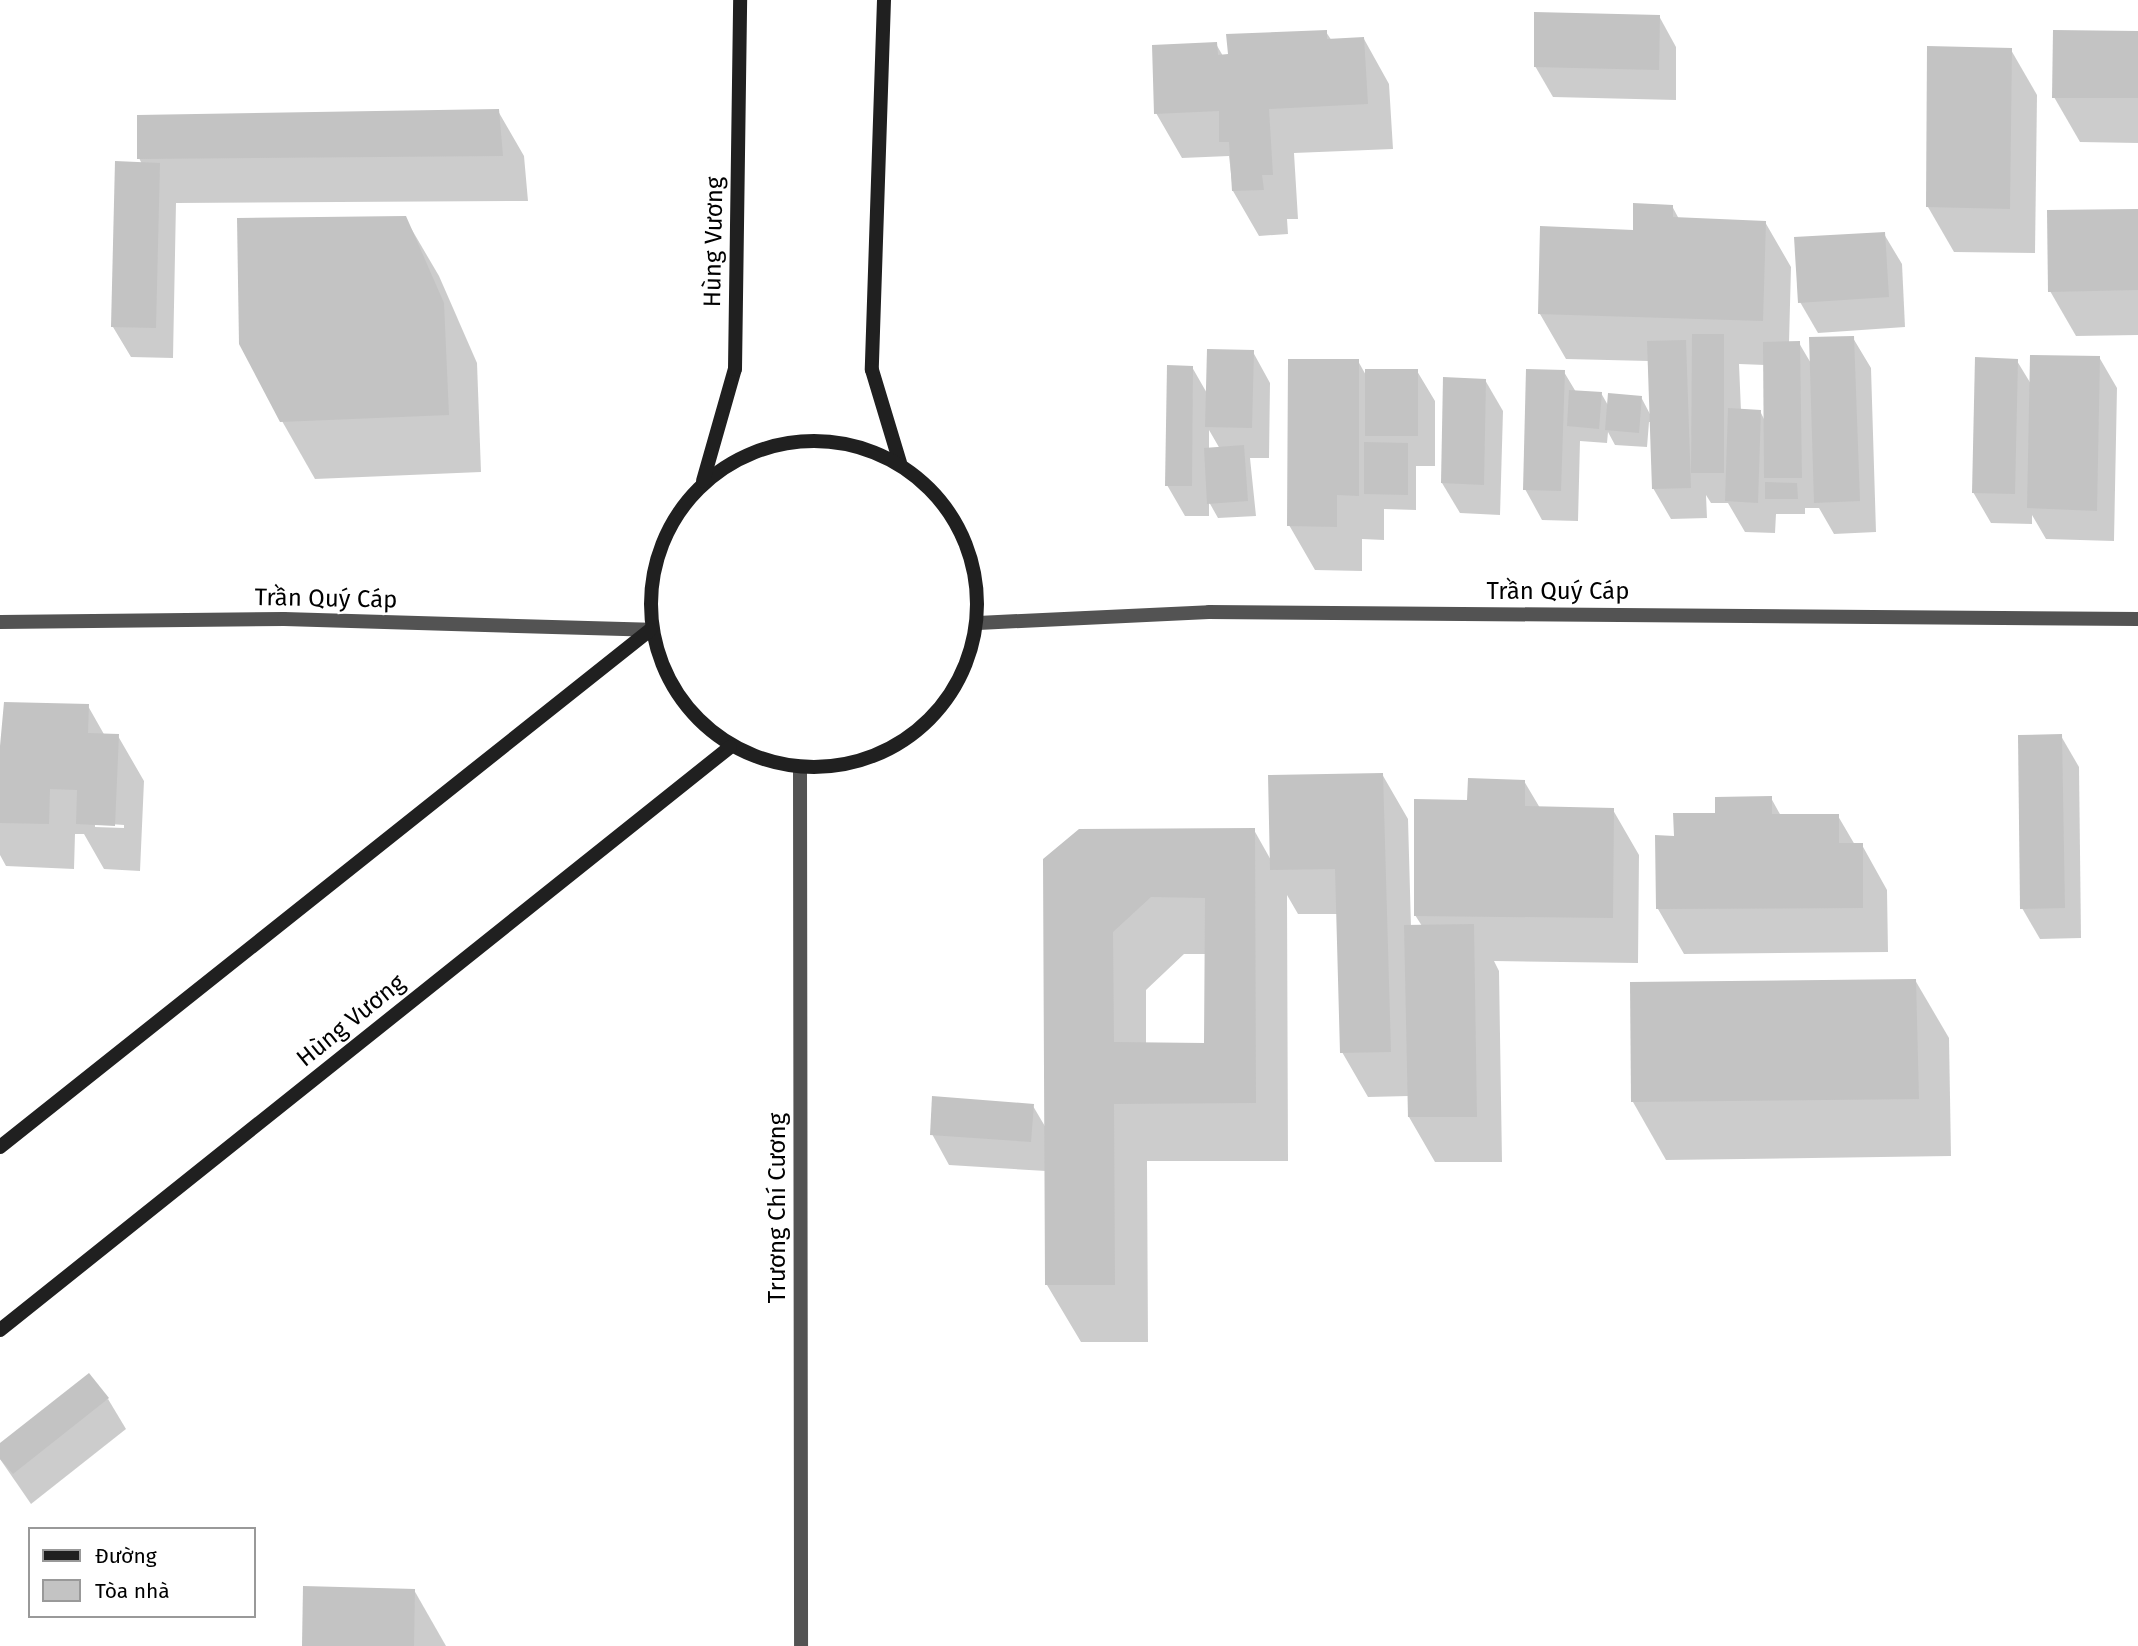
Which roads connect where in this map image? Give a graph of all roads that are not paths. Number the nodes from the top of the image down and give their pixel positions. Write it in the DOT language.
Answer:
graph roads {
  1 [pos="740,0"];
  2 [pos="884,0"];
  3 [pos="900,463"];
  4 [pos="703,481"];
  5 [pos="2138,619"];
  6 [pos="0,622"];
  7 [pos="978,623"];
  8 [pos="650,630"];
  9 [pos="730,747"];
  10 [pos="800,771"];
  11 [pos="0,1147"];
  12 [pos="0,1330"];
  13 [pos="801,1646"];
  1 -- 4 [label="main road, Hùng Vương"];
  2 -- 3 [label="main road"];
  3 -- 4 [label="main road"];
  3 -- 7 [label="main road"];
  4 -- 8 [label="main road"];
  5 -- 7 [label="street, Trần Quý Cáp"];
  6 -- 8 [label="street, Trần Quý Cáp"];
  7 -- 10 [label="main road"];
  8 -- 9 [label="main road"];
  8 -- 11 [label="main road"];
  9 -- 10 [label="main road"];
  9 -- 12 [label="main road, Hùng Vương"];
  10 -- 13 [label="street, Trương Chí Cương"];
}
